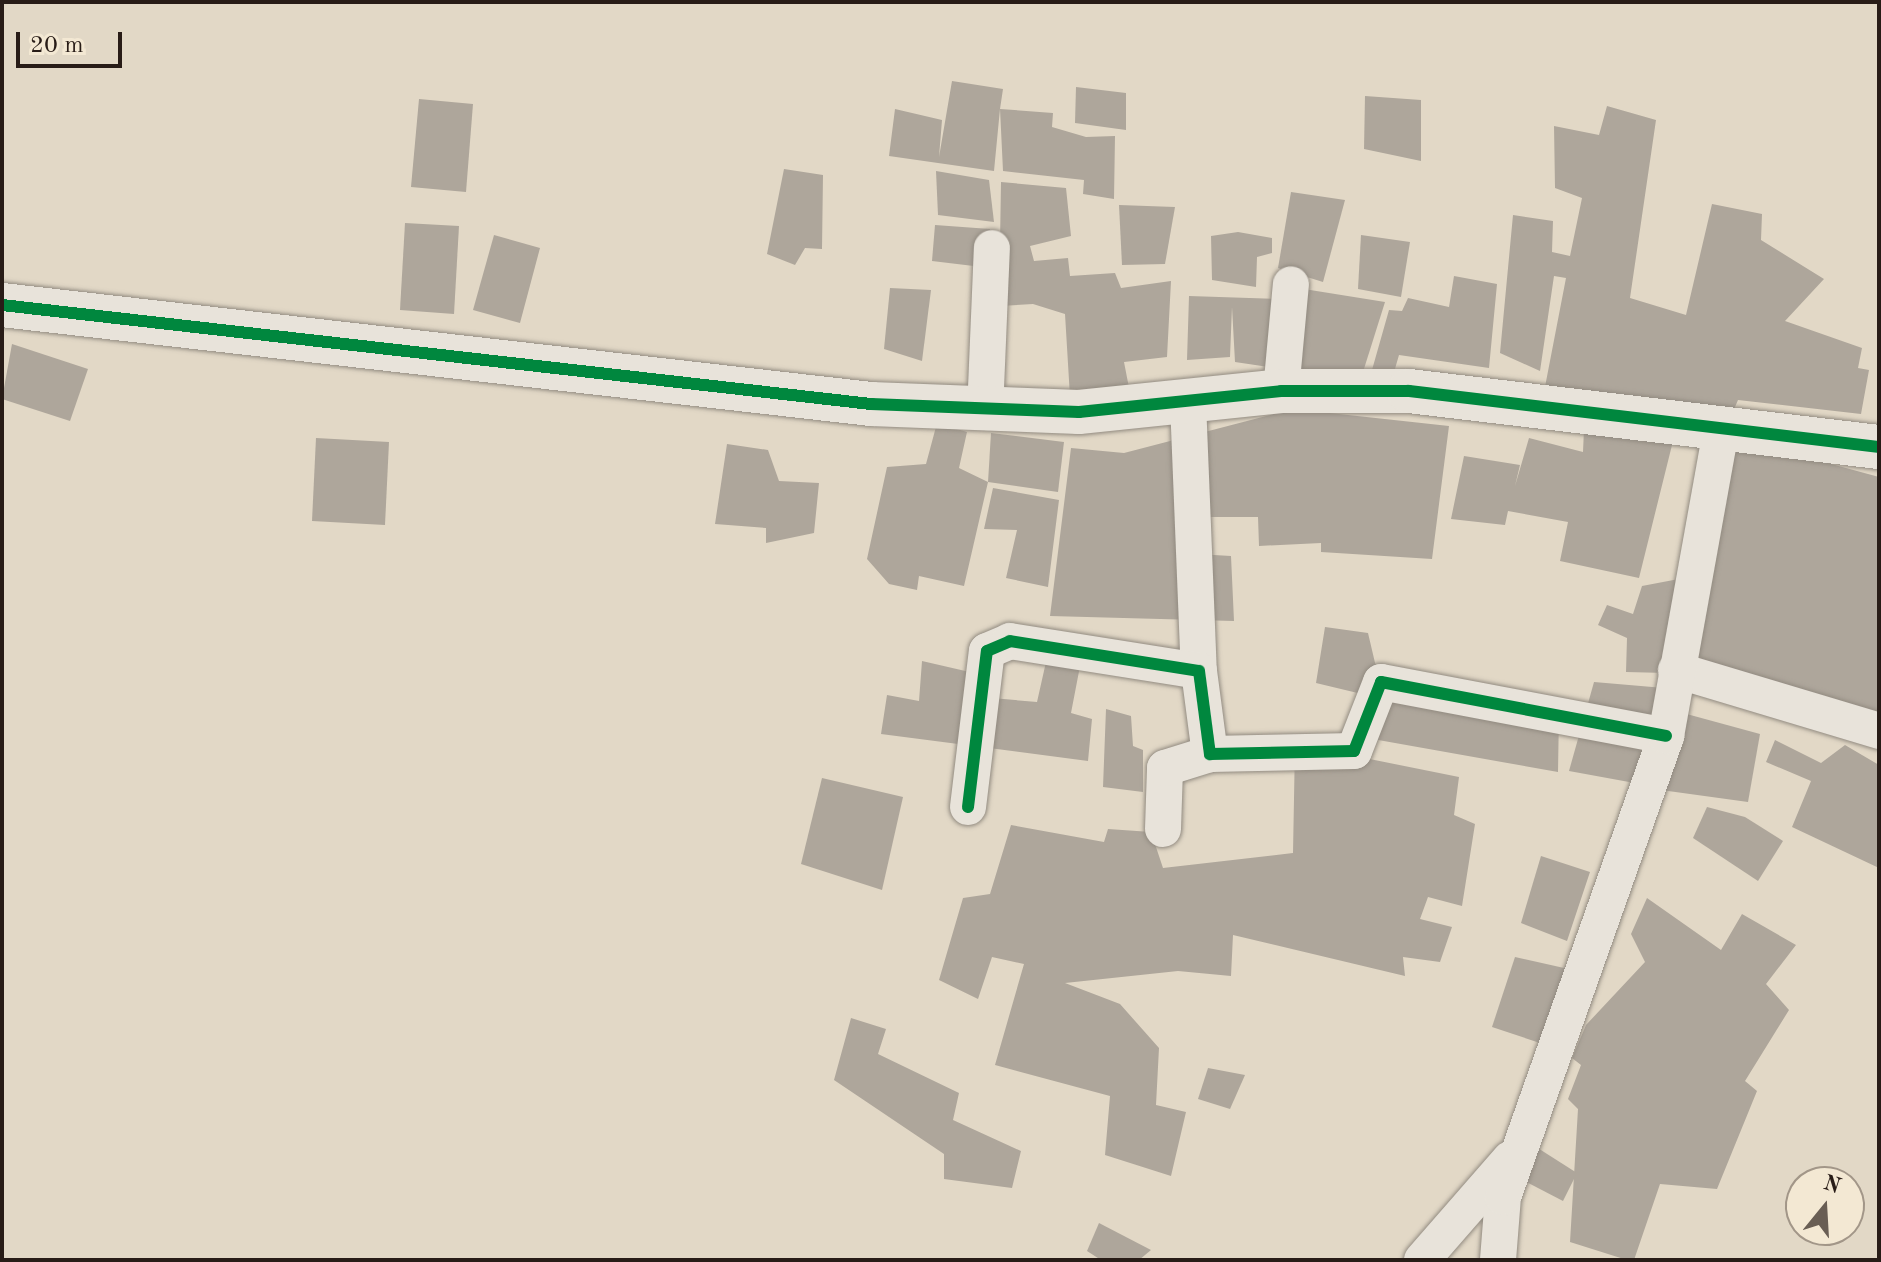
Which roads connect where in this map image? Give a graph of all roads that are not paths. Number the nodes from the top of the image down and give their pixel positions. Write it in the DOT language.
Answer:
graph roads {
  1 [pos="992,248"];
  2 [pos="1291,284"];
  3 [pos="2,305"];
  4 [pos="1281,391"];
  5 [pos="1188,402"];
  6 [pos="985,412"];
  7 [pos="1721,430"];
  8 [pos="1879,447"];
  9 [pos="1676,670"];
  10 [pos="1199,671"];
  11 [pos="1879,731"];
  12 [pos="1666,736"];
  13 [pos="1210,754"];
  14 [pos="968,807"];
  15 [pos="1163,829"];
  16 [pos="1519,1150"];
  17 [pos="1422,1260"];
  18 [pos="1498,1260"];
  1 -- 6 [label="street"];
  2 -- 4 [label="street"];
  3 -- 6 [label="street"];
  4 -- 5 [label="street"];
  4 -- 7 [label="street"];
  5 -- 6 [label="street"];
  5 -- 10 [label="street"];
  7 -- 8 [label="street"];
  7 -- 9 [label="street"];
  9 -- 11 [label="street"];
  9 -- 12 [label="street"];
  10 -- 13 [label="street"];
  10 -- 14 [label="street"];
  12 -- 13 [label="street"];
  12 -- 16 [label="street"];
  13 -- 15 [label="street"];
  16 -- 17 [label="street"];
  16 -- 18 [label="street"];
}
